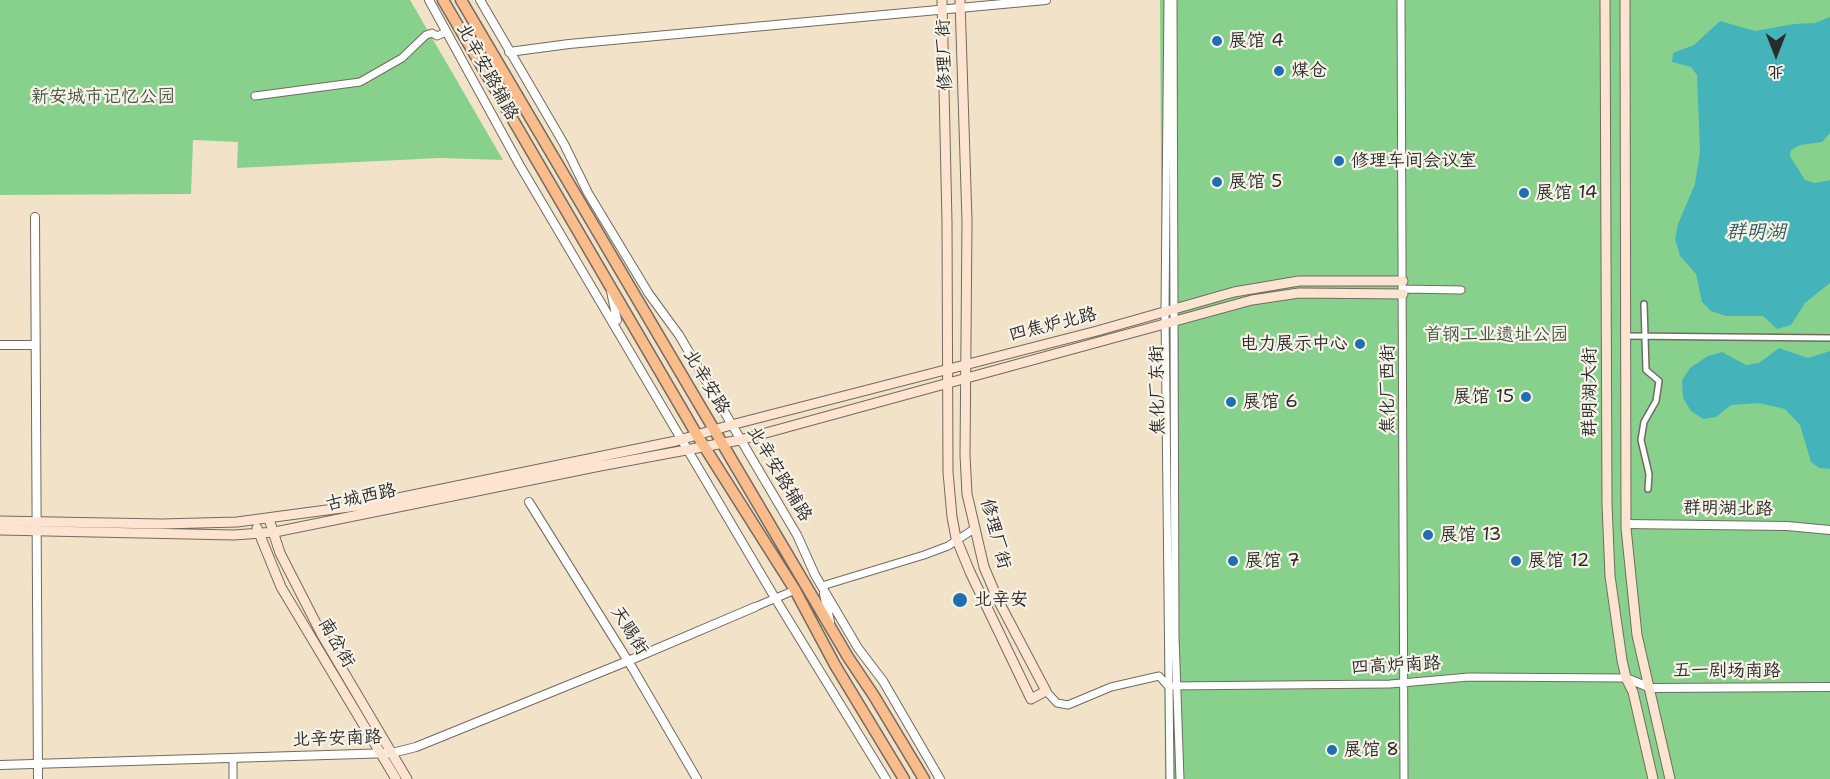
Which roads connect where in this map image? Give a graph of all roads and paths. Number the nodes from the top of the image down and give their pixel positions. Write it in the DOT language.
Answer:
graph roads {
  1 [pos="429,0"];
  2 [pos="443,0"];
  3 [pos="461,0"];
  4 [pos="480,0"];
  5 [pos="942,0"];
  6 [pos="1046,0"];
  7 [pos="1168,0"];
  8 [pos="1173,0"];
  9 [pos="1401,0"];
  10 [pos="1605,0"];
  11 [pos="1624,0"];
  12 [pos="960,4"];
  13 [pos="943,11"];
  14 [pos="446,32"];
  15 [pos="509,52"];
  16 [pos="255,96"];
  17 [pos="588,193"];
  18 [pos="35,217"];
  19 [pos="605,248"];
  20 [pos="588,249"];
  21 [pos="575,255"];
  22 [pos="609,285"];
  23 [pos="1403,288"];
  24 [pos="1461,290"];
  25 [pos="1644,304"];
  26 [pos="1169,310"];
  27 [pos="1169,323"];
  28 [pos="618,328"];
  29 [pos="1626,336"];
  30 [pos="1645,336"];
  31 [pos="1830,338"];
  32 [pos="0,345"];
  33 [pos="35,345"];
  34 [pos="966,365"];
  35 [pos="947,370"];
  36 [pos="966,379"];
  37 [pos="947,384"];
  38 [pos="731,425"];
  39 [pos="715,429"];
  40 [pos="698,435"];
  41 [pos="684,439"];
  42 [pos="740,441"];
  43 [pos="723,444"];
  44 [pos="706,446"];
  45 [pos="689,448"];
  46 [pos="1648,489"];
  47 [pos="529,502"];
  48 [pos="269,519"];
  49 [pos="254,520"];
  50 [pos="0,521"];
  51 [pos="1626,524"];
  52 [pos="36,526"];
  53 [pos="974,529"];
  54 [pos="0,530"];
  55 [pos="1830,530"];
  56 [pos="274,532"];
  57 [pos="259,533"];
  58 [pos="956,538"];
  59 [pos="822,586"];
  60 [pos="795,590"];
  61 [pos="775,598"];
  62 [pos="755,607"];
  63 [pos="832,632"];
  64 [pos="628,661"];
  65 [pos="1626,678"];
  66 [pos="1405,683"];
  67 [pos="1168,686"];
  68 [pos="1178,686"];
  69 [pos="1830,687"];
  70 [pos="1651,688"];
  71 [pos="1046,691"];
  72 [pos="387,754"];
  73 [pos="233,759"];
  74 [pos="0,765"];
  75 [pos="38,765"];
  76 [pos="917,767"];
  77 [pos="901,778"];
  78 [pos="38,779"];
  79 [pos="233,779"];
  80 [pos="396,779"];
  81 [pos="407,779"];
  82 [pos="697,779"];
  83 [pos="886,779"];
  84 [pos="924,779"];
  85 [pos="940,779"];
  86 [pos="1170,779"];
  87 [pos="1180,779"];
  88 [pos="1404,779"];
  89 [pos="1653,779"];
  90 [pos="1670,779"];
  1 -- 14 [label="street, 北辛安路辅路"];
  2 -- 20 [label="main road, 北辛安路"];
  3 -- 19 [label="main road, 北辛安路"];
  4 -- 15 [label="street, 北辛安路辅路"];
  5 -- 13 [label="main road, 修理厂街"];
  6 -- 12 [label="street"];
  7 -- 26 [label="street, 焦化厂东街"];
  8 -- 26 [label="street, 焦化厂东街"];
  9 -- 23 [label="street, 焦化厂西街"];
  10 -- 65 [label="main road, 群明湖大街"];
  11 -- 29 [label="main road, 群明湖大街"];
  12 -- 13 [label="street"];
  12 -- 34 [label="main road, 修理厂街"];
  13 -- 15 [label="street"];
  13 -- 35 [label="main road, 修理厂街"];
  14 -- 16 [label="street"];
  14 -- 21 [label="street, 北辛安路辅路"];
  15 -- 17 [label="street, 北辛安路辅路"];
  17 -- 19 [label="street"];
  17 -- 38 [label="street, 北辛安路辅路"];
  18 -- 33 [label="street"];
  19 -- 39 [label="main road, 北辛安路"];
  20 -- 21 [label="street"];
  20 -- 22 [label="main road, 北辛安路"];
  21 -- 28 [label="street, 北辛安路辅路"];
  22 -- 28 [label="street"];
  22 -- 40 [label="main road, 北辛安路"];
  23 -- 24 [label="street"];
  23 -- 26 [label="main road, 四焦炉北路"];
  23 -- 27 [label="main road, 四焦炉北路"];
  23 -- 66 [label="street, 焦化厂西街"];
  25 -- 30 [label="street"];
  26 -- 27 [label="street, 焦化厂东街"];
  26 -- 34 [label="main road, 四焦炉北路"];
  27 -- 36 [label="main road, 四焦炉北路"];
  27 -- 67 [label="street, 焦化厂东街"];
  27 -- 68 [label="street, 焦化厂东街"];
  28 -- 41 [label="street, 北辛安路辅路"];
  29 -- 30 [label="street"];
  29 -- 51 [label="main road, 群明湖大街"];
  30 -- 31 [label="street"];
  30 -- 46 [label="street"];
  32 -- 33 [label="street"];
  33 -- 52 [label="street"];
  34 -- 35 [label="main road, 四焦炉北路"];
  34 -- 36 [label="main road, 修理厂街"];
  35 -- 37 [label="main road, 修理厂街"];
  35 -- 38 [label="main road, 四焦炉北路"];
  36 -- 37 [label="main road, 四焦炉北路"];
  36 -- 53 [label="main road, 修理厂街"];
  37 -- 42 [label="main road, 四焦炉北路"];
  37 -- 58 [label="main road, 修理厂街"];
  38 -- 39 [label="main road, 四焦炉北路"];
  38 -- 42 [label="street, 北辛安路辅路"];
  39 -- 40 [label="main road, 古城西路"];
  39 -- 43 [label="main road, 北辛安路"];
  40 -- 41 [label="main road, 古城西路"];
  40 -- 44 [label="main road, 北辛安路"];
  41 -- 45 [label="street, 北辛安路辅路"];
  41 -- 48 [label="main road, 古城西路"];
  42 -- 43 [label="main road, 四焦炉北路"];
  42 -- 59 [label="street, 北辛安路辅路"];
  43 -- 44 [label="main road, 古城西路"];
  43 -- 63 [label="main road, 北辛安路"];
  44 -- 45 [label="main road, 古城西路"];
  44 -- 60 [label="main road, 北辛安路"];
  45 -- 56 [label="main road, 古城西路"];
  45 -- 61 [label="street, 北辛安路辅路"];
  47 -- 64 [label="street, 天赐街"];
  48 -- 49 [label="main road, 古城西路"];
  48 -- 56 [label="main road, 南岔街"];
  49 -- 52 [label="main road, 古城西路"];
  49 -- 57 [label="main road, 南岔街"];
  50 -- 52 [label="main road, 古城西路"];
  51 -- 55 [label="street, 群明湖北路"];
  51 -- 70 [label="main road, 群明湖大街"];
  52 -- 54 [label="main road, 古城西路"];
  52 -- 57 [label="main road, 古城西路"];
  52 -- 75 [label="street"];
  53 -- 58 [label="street"];
  53 -- 71 [label="main road, 修理厂街"];
  56 -- 57 [label="main road, 古城西路"];
  56 -- 72 [label="main road, 南岔街"];
  57 -- 72 [label="main road, 南岔街"];
  58 -- 59 [label="street"];
  58 -- 71 [label="main road, 修理厂街"];
  59 -- 63 [label="street"];
  59 -- 85 [label="street, 北辛安路辅路"];
  60 -- 61 [label="street"];
  60 -- 77 [label="main road, 北辛安路"];
  61 -- 62 [label="street"];
  61 -- 83 [label="street, 北辛安路辅路"];
  62 -- 64 [label="street, 北辛安南路"];
  63 -- 76 [label="main road, 北辛安路"];
  64 -- 72 [label="street, 北辛安南路"];
  64 -- 82 [label="street, 天赐街"];
  65 -- 66 [label="street, 四高炉南路"];
  65 -- 70 [label="street, 五一剧场南路"];
  65 -- 89 [label="main road, 群明湖大街"];
  66 -- 68 [label="street, 四高炉南路"];
  66 -- 88 [label="street, 焦化厂西街"];
  67 -- 68 [label="street, 四高炉南路"];
  67 -- 71 [label="street, 四高炉南路"];
  67 -- 86 [label="street, 焦化厂东街"];
  68 -- 87 [label="street, 焦化厂东街"];
  69 -- 70 [label="street, 五一剧场南路"];
  70 -- 90 [label="main road, 群明湖大街"];
  72 -- 73 [label="street, 北辛安南路"];
  72 -- 80 [label="main road, 南岔街"];
  72 -- 81 [label="main road, 南岔街"];
  73 -- 75 [label="street, 北辛安南路"];
  73 -- 79 [label="street"];
  74 -- 75 [label="street, 北辛安南路"];
  75 -- 78 [label="street"];
  76 -- 77 [label="main road"];
  76 -- 84 [label="main road, 北辛安路"];
}
